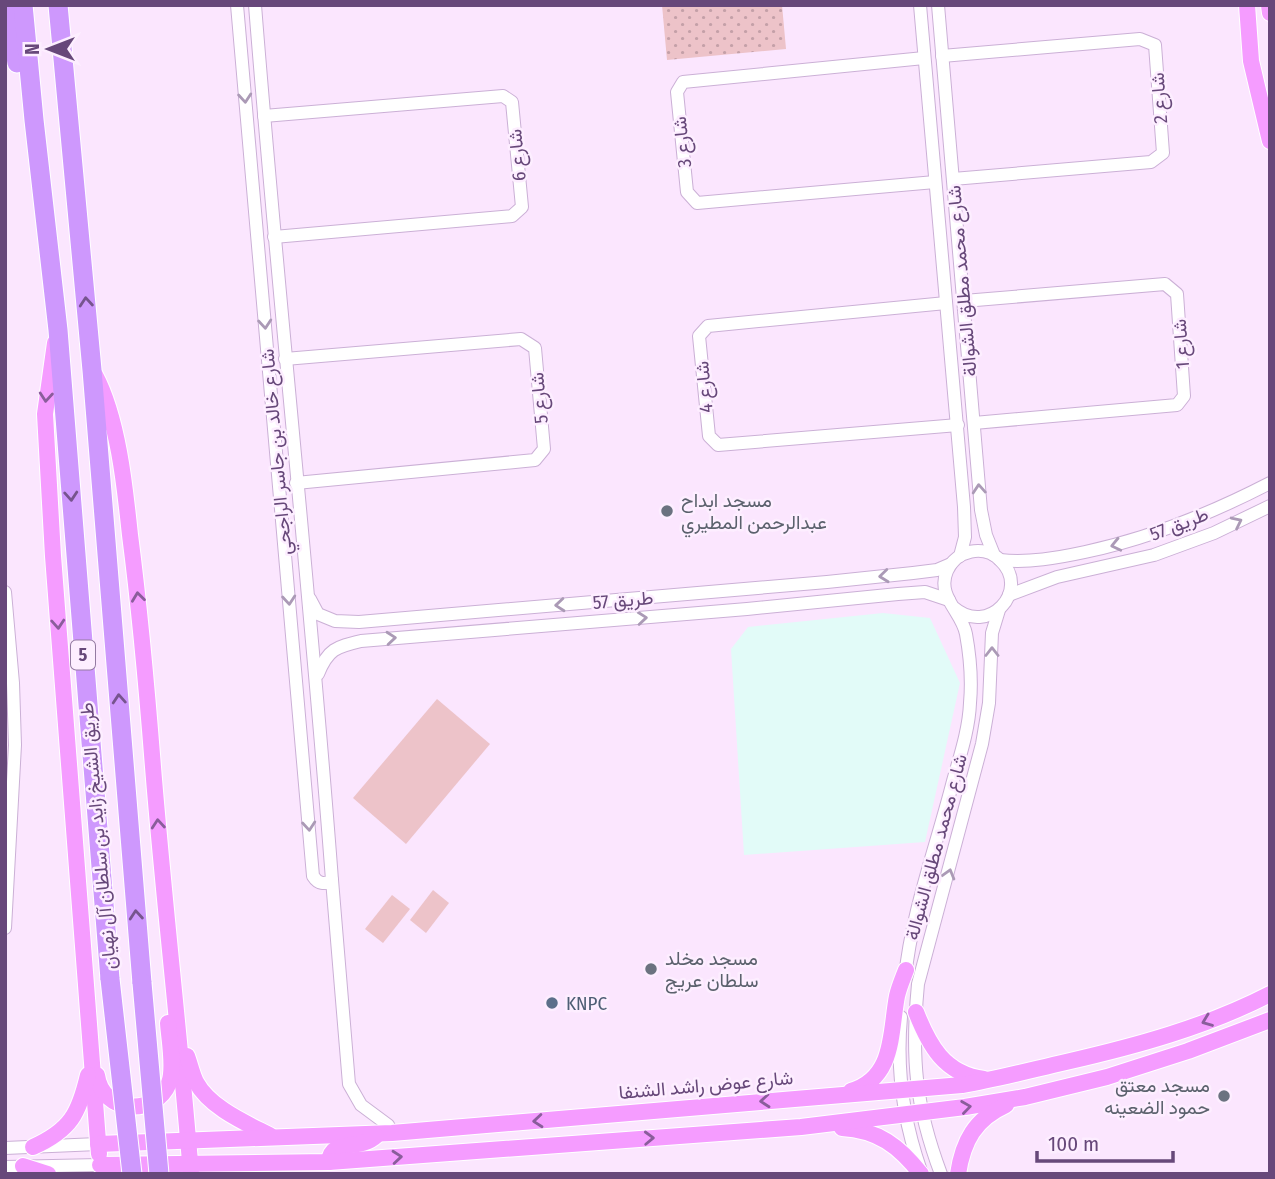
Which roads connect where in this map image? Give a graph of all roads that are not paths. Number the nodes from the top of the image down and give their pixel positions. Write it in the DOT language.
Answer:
graph roads {
  1 [pos="6,5"];
  2 [pos="23,5"];
  3 [pos="58,5"];
  4 [pos="237,5"];
  5 [pos="255,5"];
  6 [pos="920,5"];
  7 [pos="938,5"];
  8 [pos="1247,5"];
  9 [pos="1269,5"];
  10 [pos="1270,13"];
  11 [pos="240,39"];
  12 [pos="257,40"];
  13 [pos="942,56"];
  14 [pos="924,58"];
  15 [pos="260,68"];
  16 [pos="243,69"];
  17 [pos="929,109"];
  18 [pos="948,109"];
  19 [pos="264,116"];
  20 [pos="34,120"];
  21 [pos="949,141"];
  22 [pos="1270,141"];
  23 [pos="932,142"];
  24 [pos="953,179"];
  25 [pos="935,182"];
  26 [pos="274,237"];
  27 [pos="964,301"];
  28 [pos="946,303"];
  29 [pos="58,330"];
  30 [pos="285,359"];
  31 [pos="92,370"];
  32 [pos="974,423"];
  33 [pos="958,425"];
  34 [pos="1270,483"];
  35 [pos="296,484"];
  36 [pos="1270,506"];
  37 [pos="1205,514"];
  38 [pos="1214,533"];
  39 [pos="997,557"];
  40 [pos="955,560"];
  41 [pos="847,580"];
  42 [pos="827,582"];
  43 [pos="5,592"];
  44 [pos="307,593"];
  45 [pos="1009,595"];
  46 [pos="849,598"];
  47 [pos="828,600"];
  48 [pos="951,604"];
  49 [pos="999,609"];
  50 [pos="359,622"];
  51 [pos="361,641"];
  52 [pos="317,678"];
  53 [pos="970,710"];
  54 [pos="966,809"];
  55 [pos="160,852"];
  56 [pos="77,867"];
  57 [pos="332,880"];
  58 [pos="5,928"];
  59 [pos="906,970"];
  60 [pos="1270,994"];
  61 [pos="915,1012"];
  62 [pos="1270,1020"];
  63 [pos="180,1038"];
  64 [pos="92,1062"];
  65 [pos="997,1080"];
  66 [pos="918,1090"];
  67 [pos="901,1092"];
  68 [pos="833,1095"];
  69 [pos="1025,1097"];
  70 [pos="737,1103"];
  71 [pos="921,1112"];
  72 [pos="904,1114"];
  73 [pos="801,1127"];
  74 [pos="385,1133"];
  75 [pos="273,1138"];
  76 [pos="621,1139"];
  77 [pos="189,1141"];
  78 [pos="98,1144"];
  79 [pos="33,1147"];
  80 [pos="5,1148"];
  81 [pos="329,1162"];
  82 [pos="5,1167"];
  83 [pos="23,1167"];
  84 [pos="134,1169"];
  85 [pos="191,1169"];
  86 [pos="100,1170"];
  87 [pos="48,1174"];
  88 [pos="159,1174"];
  89 [pos="297,1174"];
  90 [pos="922,1174"];
  91 [pos="941,1174"];
  92 [pos="958,1174"];
  1 -- 20 [label="highway"];
  2 -- 20 [label="highway, طريق الشيخ زايد بن سلطان آل نهيان / 5"];
  31 -- 3 [label="highway, طريق الشيخ زايد بن سلطان آل نهيان / 5, one-way"];
  4 -- 11 [label="street, شارع خالد بن جاسر الراجحي"];
  5 -- 12 [label="street, شارع خالد بن جاسر الراجحي"];
  6 -- 14 [label="street, شارع محمد مطلق الشوالة"];
  7 -- 13 [label="street, شارع محمد مطلق الشوالة"];
  8 -- 22 [label="main road"];
  9 -- 10 [label="main road"];
  11 -- 12 [label="street"];
  11 -- 16 [label="street, شارع خالد بن جاسر الراجحي"];
  12 -- 15 [label="street, شارع خالد بن جاسر الراجحي"];
  13 -- 18 [label="street, شارع محمد مطلق الشوالة"];
  13 -- 24 [label="street, شارع 2"];
  14 -- 17 [label="street, شارع محمد مطلق الشوالة"];
  14 -- 25 [label="street, شارع 3"];
  15 -- 16 [label="street"];
  15 -- 19 [label="street, شارع خالد بن جاسر الراجحي"];
  16 -- 57 [label="street, شارع خالد بن جاسر الراجحي, one-way"];
  17 -- 18 [label="street"];
  17 -- 23 [label="street, شارع محمد مطلق الشوالة"];
  18 -- 21 [label="street, شارع محمد مطلق الشوالة"];
  19 -- 26 [label="street, شارع خالد بن جاسر الراجحي"];
  19 -- 26 [label="street, شارع 6"];
  20 -- 29 [label="highway, طريق الشيخ زايد بن سلطان آل نهيان / 5"];
  21 -- 23 [label="street"];
  21 -- 24 [label="street, شارع محمد مطلق الشوالة"];
  23 -- 25 [label="street, شارع محمد مطلق الشوالة"];
  24 -- 27 [label="street, شارع محمد مطلق الشوالة"];
  25 -- 28 [label="street, شارع محمد مطلق الشوالة"];
  26 -- 30 [label="street, شارع خالد بن جاسر الراجحي"];
  27 -- 32 [label="street, شارع محمد مطلق الشوالة"];
  27 -- 32 [label="street, شارع 1"];
  28 -- 33 [label="street, شارع محمد مطلق الشوالة"];
  28 -- 33 [label="street, شارع 4"];
  29 -- 56 [label="main road, طريق الشيخ زايد بن سلطان آل نهيان, one-way"];
  29 -- 84 [label="highway, طريق الشيخ زايد بن سلطان آل نهيان / 5, one-way, bridge"];
  30 -- 35 [label="street, شارع خالد بن جاسر الراجحي"];
  30 -- 35 [label="street, شارع 5"];
  55 -- 31 [label="main road, طريق الشيخ زايد بن سلطان آل نهيان, one-way"];
  88 -- 31 [label="highway, طريق الشيخ زايد بن سلطان آل نهيان / 5, one-way, bridge"];
  39 -- 32 [label="street, شارع محمد مطلق الشوالة, one-way"];
  33 -- 40 [label="street, شارع محمد مطلق الشوالة"];
  34 -- 37 [label="street, طريق 57"];
  35 -- 44 [label="street, شارع خالد بن جاسر الراجحي"];
  38 -- 36 [label="street, طريق 57, one-way"];
  37 -- 38 [label="street"];
  37 -- 39 [label="street, طريق 57, one-way"];
  38 -- 45 [label="street, طريق 57"];
  39 -- 40 [label="street"];
  39 -- 45 [label="street"];
  40 -- 41 [label="street, طريق 57, one-way"];
  40 -- 48 [label="street"];
  41 -- 42 [label="street, طريق 57"];
  41 -- 46 [label="street"];
  42 -- 47 [label="street"];
  42 -- 50 [label="street, طريق 57, one-way"];
  43 -- 58 [label="street"];
  44 -- 50 [label="street, طريق 57"];
  44 -- 52 [label="street, شارع خالد بن جاسر الراجحي"];
  45 -- 49 [label="street"];
  46 -- 47 [label="street, طريق 57"];
  46 -- 48 [label="street, طريق 57"];
  51 -- 47 [label="street, طريق 57, one-way"];
  48 -- 49 [label="street"];
  48 -- 53 [label="street, شارع محمد مطلق الشوالة"];
  54 -- 49 [label="street, شارع محمد مطلق الشوالة, one-way"];
  50 -- 51 [label="street"];
  51 -- 52 [label="street, طريق 57"];
  52 -- 57 [label="street, شارع خالد بن جاسر الراجحي"];
  53 -- 54 [label="street"];
  53 -- 59 [label="street, شارع محمد مطلق الشوالة"];
  61 -- 54 [label="street, شارع محمد مطلق الشوالة, one-way"];
  55 -- 56 [label="main road"];
  55 -- 63 [label="main road, طريق الشيخ زايد بن سلطان آل نهيان"];
  56 -- 64 [label="main road, طريق الشيخ زايد بن سلطان آل نهيان"];
  57 -- 74 [label="street, شارع خالد بن جاسر الراجحي"];
  59 -- 67 [label="street, شارع محمد مطلق الشوالة"];
  59 -- 68 [label="main road"];
  60 -- 65 [label="main road, شارع عوض راشد الشنفا, one-way"];
  61 -- 65 [label="main road"];
  61 -- 66 [label="street, شارع محمد مطلق الشوالة"];
  62 -- 69 [label="main road"];
  63 -- 75 [label="main road"];
  63 -- 77 [label="main road, طريق الشيخ زايد بن سلطان آل نهيان"];
  64 -- 78 [label="main road, طريق الشيخ زايد بن سلطان آل نهيان"];
  64 -- 79 [label="main road"];
  65 -- 66 [label="main road, شارع عوض راشد الشنفا"];
  66 -- 67 [label="main road, شارع عوض راشد الشنفا"];
  66 -- 71 [label="street, شارع محمد مطلق الشوالة"];
  67 -- 68 [label="main road, شارع عوض راشد الشنفا"];
  67 -- 72 [label="street, شارع محمد مطلق الشوالة"];
  68 -- 70 [label="main road, شارع عوض راشد الشنفا, one-way"];
  71 -- 69 [label="main road, one-way"];
  69 -- 92 [label="main road"];
  70 -- 74 [label="main road, شارع عوض راشد الشنفا, one-way"];
  70 -- 76 [label="main road"];
  71 -- 72 [label="main road"];
  71 -- 91 [label="street, شارع محمد مطلق الشوالة"];
  72 -- 73 [label="main road"];
  72 -- 90 [label="street, شارع محمد مطلق الشوالة"];
  76 -- 73 [label="main road, one-way"];
  73 -- 90 [label="main road"];
  74 -- 75 [label="main road, شارع عوض راشد الشنفا"];
  74 -- 81 [label="main road"];
  75 -- 77 [label="main road, شارع عوض راشد الشنفا"];
  81 -- 76 [label="main road, one-way"];
  77 -- 78 [label="main road, شارع عوض راشد الشنفا"];
  77 -- 85 [label="main road, طريق الشيخ زايد بن سلطان آل نهيان"];
  78 -- 79 [label="street"];
  78 -- 86 [label="main road, طريق الشيخ زايد بن سلطان آل نهيان"];
  79 -- 80 [label="street"];
  81 -- 85 [label="main road"];
  81 -- 89 [label="main road"];
  82 -- 83 [label="street"];
  83 -- 86 [label="street"];
  83 -- 87 [label="main road"];
  84 -- 85 [label="main road"];
  84 -- 86 [label="main road"];
}
